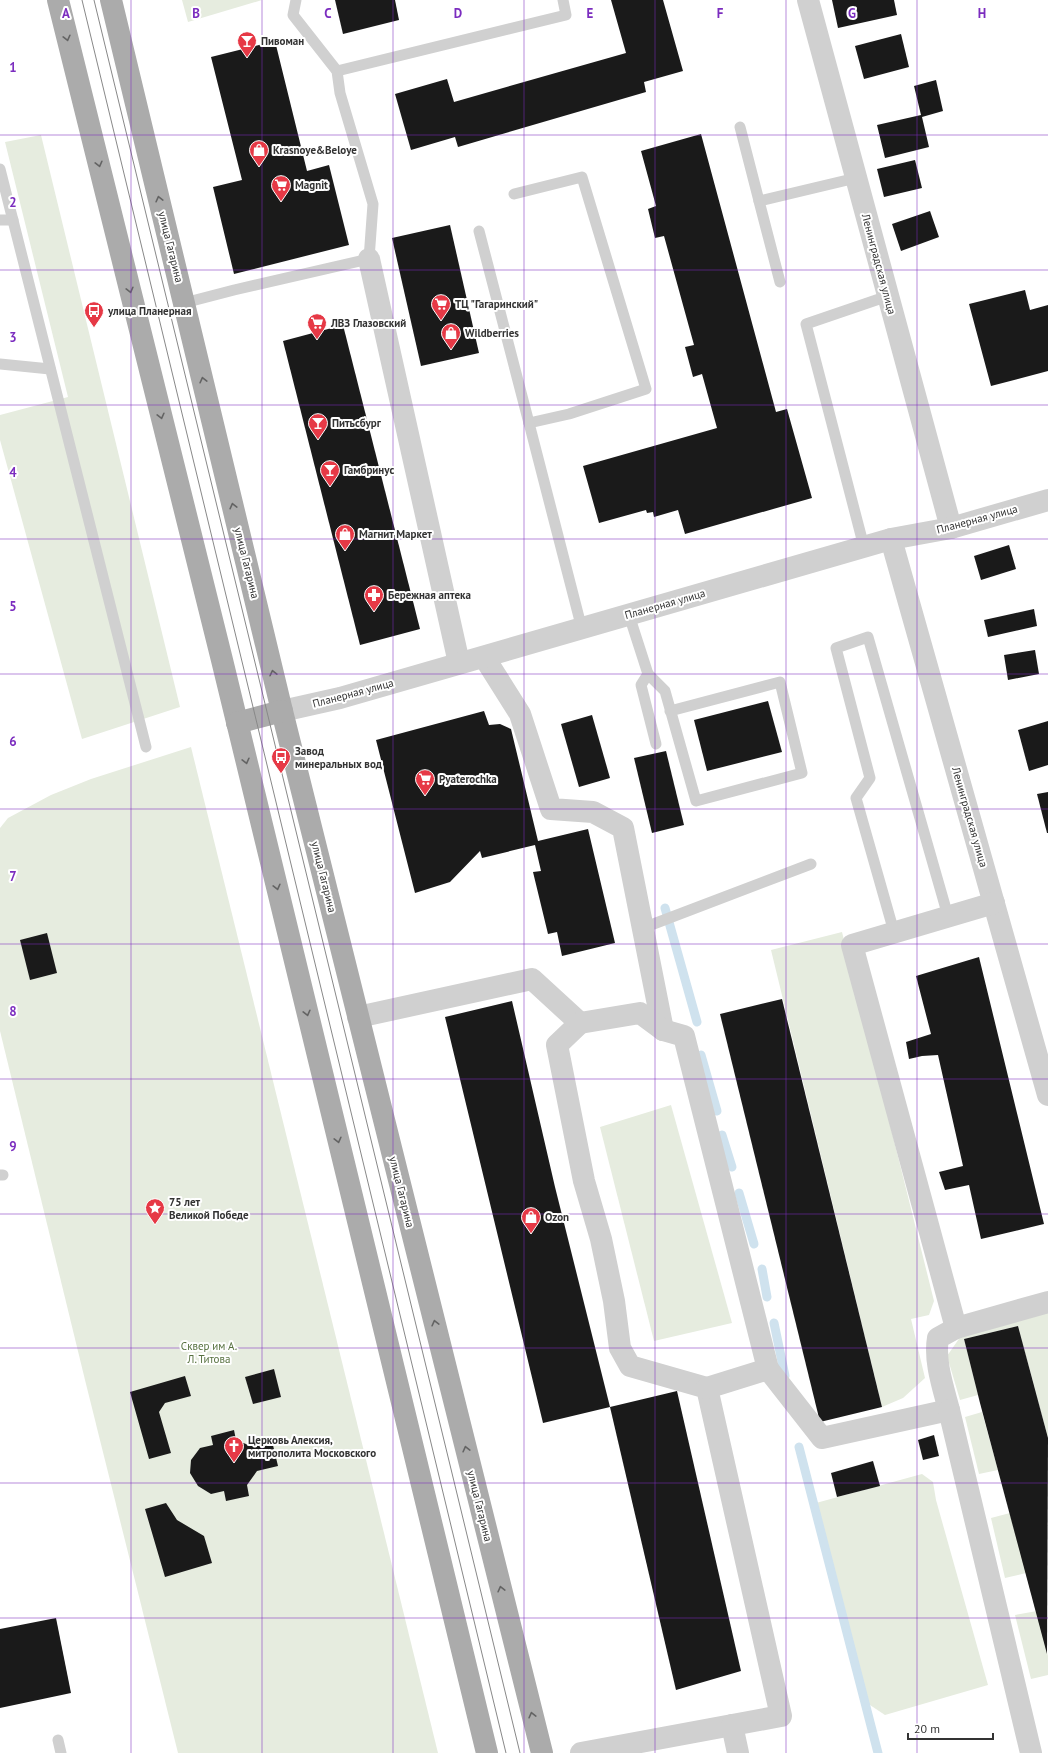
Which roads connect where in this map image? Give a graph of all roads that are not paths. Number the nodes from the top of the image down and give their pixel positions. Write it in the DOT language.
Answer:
graph roads {
  1 [pos="58,0"];
  2 [pos="112,0"];
  3 [pos="296,0"];
  4 [pos="563,0"];
  5 [pos="808,0"];
  6 [pos="337,71"];
  7 [pos="740,127"];
  8 [pos="0,169"];
  9 [pos="856,178"];
  10 [pos="514,194"];
  11 [pos="759,201"];
  12 [pos="0,220"];
  13 [pos="13,220"];
  14 [pos="479,231"];
  15 [pos="369,259"];
  16 [pos="780,282"];
  17 [pos="888,296"];
  18 [pos="184,303"];
  19 [pos="0,364"];
  20 [pos="50,369"];
  21 [pos="529,423"];
  22 [pos="1048,500"];
  23 [pos="951,528"];
  24 [pos="891,539"];
  25 [pos="864,547"];
  26 [pos="629,615"];
  27 [pos="582,628"];
  28 [pos="484,657"];
  29 [pos="459,663"];
  30 [pos="648,674"];
  31 [pos="282,711"];
  32 [pos="670,711"];
  33 [pos="237,723"];
  34 [pos="656,744"];
  35 [pos="146,747"];
  36 [pos="811,864"];
  37 [pos="994,903"];
  38 [pos="948,916"];
  39 [pos="643,928"];
  40 [pos="894,932"];
  41 [pos="358,1016"];
  42 [pos="580,1023"];
  43 [pos="663,1030"];
  44 [pos="1048,1096"];
  45 [pos="1048,1302"];
  46 [pos="956,1328"];
  47 [pos="768,1369"];
  48 [pos="707,1388"];
  49 [pos="949,1410"];
  50 [pos="732,1725"];
  51 [pos="58,1740"];
  52 [pos="61,1753"];
  53 [pos="487,1753"];
  54 [pos="542,1753"];
  55 [pos="581,1753"];
  56 [pos="738,1753"];
  57 [pos="1031,1753"];
  1 -- 33 [label="main road, one-way"];
  18 -- 2 [label="main road, улица Гагарина, one-way"];
  3 -- 6 [label="lane"];
  4 -- 6 [label="lane"];
  5 -- 9 [label="street, Ленинградская улица"];
  6 -- 15 [label="lane"];
  7 -- 11 [label="lane"];
  8 -- 13 [label="lane"];
  9 -- 11 [label="lane"];
  9 -- 17 [label="street, Ленинградская улица"];
  10 -- 21 [label="lane"];
  11 -- 16 [label="lane"];
  12 -- 13 [label="lane"];
  13 -- 20 [label="lane"];
  14 -- 21 [label="lane"];
  15 -- 18 [label="lane"];
  15 -- 29 [label="street"];
  17 -- 23 [label="street, Ленинградская улица"];
  17 -- 25 [label="lane"];
  31 -- 18 [label="main road, улица Гагарина, one-way"];
  19 -- 20 [label="lane"];
  20 -- 35 [label="lane"];
  21 -- 27 [label="lane"];
  22 -- 23 [label="street, Планерная улица"];
  23 -- 24 [label="street, Планерная улица"];
  24 -- 25 [label="street, Планерная улица"];
  24 -- 37 [label="street, Ленинградская улица"];
  25 -- 26 [label="street, Планерная улица"];
  26 -- 27 [label="street, Планерная улица"];
  26 -- 30 [label="lane"];
  27 -- 28 [label="street, Планерная улица"];
  28 -- 29 [label="street, Планерная улица"];
  28 -- 39 [label="street"];
  29 -- 31 [label="street, Планерная улица"];
  30 -- 32 [label="lane"];
  30 -- 34 [label="lane"];
  31 -- 33 [label="main road"];
  31 -- 41 [label="main road, улица Гагарина"];
  32 -- 32 [label="lane"];
  33 -- 53 [label="main road, one-way"];
  36 -- 39 [label="lane"];
  37 -- 38 [label="street"];
  37 -- 44 [label="street, Ленинградская улица"];
  38 -- 40 [label="street"];
  38 -- 40 [label="lane"];
  39 -- 43 [label="street"];
  40 -- 46 [label="street"];
  41 -- 42 [label="street"];
  54 -- 41 [label="main road, улица Гагарина, one-way"];
  42 -- 43 [label="street"];
  42 -- 48 [label="street"];
  43 -- 47 [label="street"];
  45 -- 46 [label="street"];
  46 -- 49 [label="street"];
  47 -- 48 [label="street"];
  47 -- 49 [label="street"];
  48 -- 50 [label="street"];
  49 -- 57 [label="street"];
  50 -- 55 [label="street"];
  50 -- 56 [label="street"];
  51 -- 52 [label="lane"];
}
